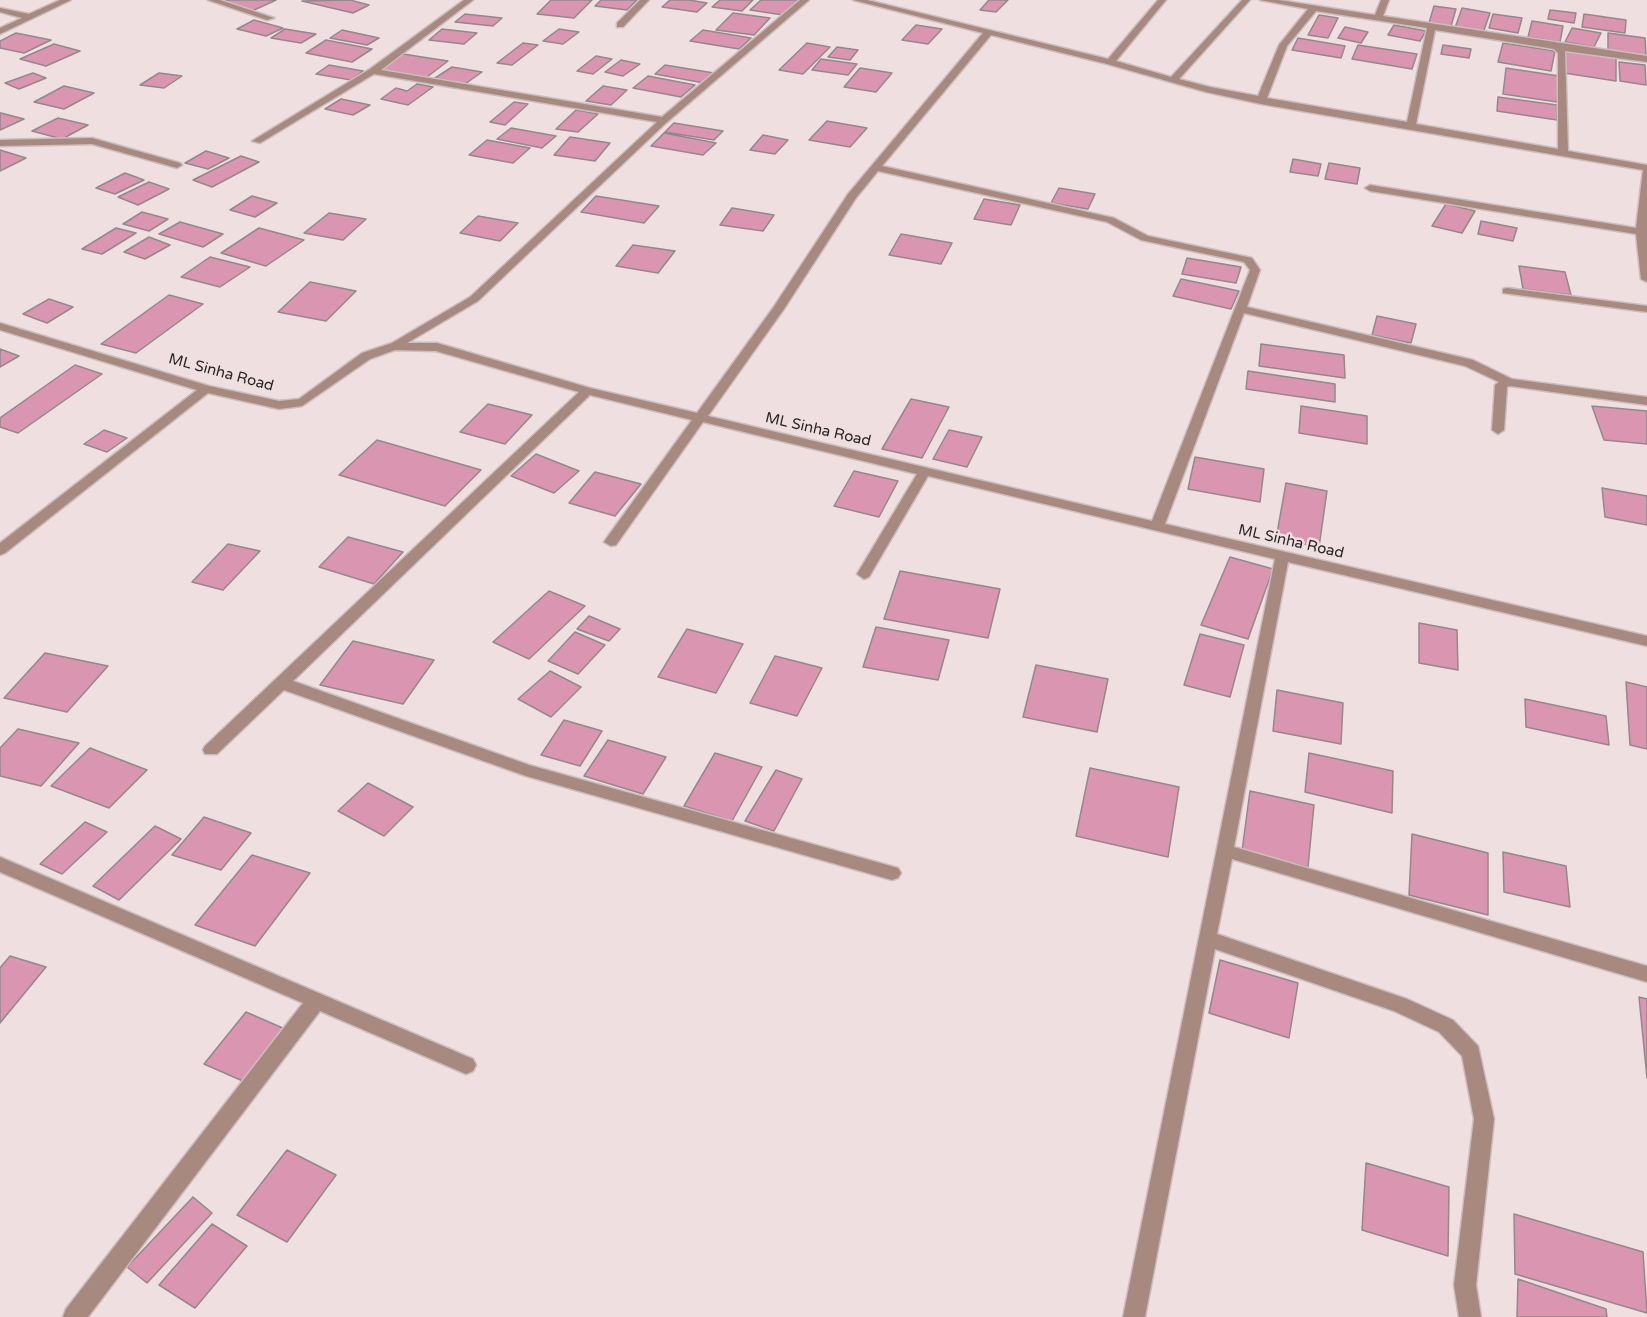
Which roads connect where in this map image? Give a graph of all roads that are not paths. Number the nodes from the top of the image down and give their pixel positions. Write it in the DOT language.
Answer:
graph roads {
  1 [pos="67,0"];
  2 [pos="212,0"];
  3 [pos="469,0"];
  4 [pos="645,0"];
  5 [pos="805,0"];
  6 [pos="857,0"];
  7 [pos="1162,0"];
  8 [pos="1246,0"];
  9 [pos="1264,0"];
  10 [pos="1385,0"];
  11 [pos="1314,8"];
  12 [pos="0,10"];
  13 [pos="30,17"];
  14 [pos="270,18"];
  15 [pos="1378,18"];
  16 [pos="620,26"];
  17 [pos="1432,26"];
  18 [pos="0,31"];
  19 [pos="989,32"];
  20 [pos="1557,47"];
  21 [pos="1647,58"];
  22 [pos="1110,62"];
  23 [pos="373,71"];
  24 [pos="1173,80"];
  25 [pos="1261,101"];
  26 [pos="664,120"];
  27 [pos="1410,128"];
  28 [pos="257,141"];
  29 [pos="0,143"];
  30 [pos="1563,153"];
  31 [pos="177,165"];
  32 [pos="875,167"];
  33 [pos="1647,170"];
  34 [pos="1370,188"];
  35 [pos="1641,231"];
  36 [pos="1647,279"];
  37 [pos="1507,291"];
  38 [pos="1240,309"];
  39 [pos="1647,309"];
  40 [pos="0,326"];
  41 [pos="394,346"];
  42 [pos="1509,382"];
  43 [pos="206,389"];
  44 [pos="587,391"];
  45 [pos="1647,401"];
  46 [pos="700,418"];
  47 [pos="1498,430"];
  48 [pos="924,472"];
  49 [pos="1157,527"];
  50 [pos="611,542"];
  51 [pos="0,550"];
  52 [pos="1282,557"];
  53 [pos="864,574"];
  54 [pos="1647,641"];
  55 [pos="282,683"];
  56 [pos="211,750"];
  57 [pos="1226,851"];
  58 [pos="0,864"];
  59 [pos="892,873"];
  60 [pos="1209,939"];
  61 [pos="1647,974"];
  62 [pos="316,1001"];
  63 [pos="466,1065"];
  64 [pos="74,1317"];
  65 [pos="1134,1317"];
  66 [pos="1470,1317"];
  1 -- 13 [label="street"];
  2 -- 14 [label="street"];
  3 -- 23 [label="street"];
  4 -- 16 [label="street"];
  5 -- 26 [label="street"];
  6 -- 19 [label="street"];
  7 -- 22 [label="street"];
  8 -- 24 [label="street"];
  9 -- 11 [label="street"];
  10 -- 15 [label="street"];
  11 -- 15 [label="street"];
  11 -- 25 [label="street"];
  12 -- 13 [label="street"];
  13 -- 18 [label="street"];
  15 -- 17 [label="street"];
  17 -- 20 [label="street"];
  17 -- 27 [label="street"];
  19 -- 22 [label="street"];
  19 -- 32 [label="street"];
  20 -- 21 [label="street"];
  20 -- 30 [label="street"];
  22 -- 24 [label="street"];
  23 -- 26 [label="street"];
  23 -- 28 [label="street"];
  24 -- 25 [label="street"];
  25 -- 27 [label="street"];
  26 -- 41 [label="street"];
  27 -- 30 [label="street"];
  29 -- 31 [label="street"];
  30 -- 33 [label="street"];
  32 -- 38 [label="street"];
  32 -- 46 [label="street"];
  33 -- 35 [label="street"];
  34 -- 35 [label="street"];
  35 -- 36 [label="street"];
  37 -- 39 [label="street"];
  38 -- 42 [label="street"];
  38 -- 49 [label="street"];
  40 -- 43 [label="street, ML Sinha Road"];
  41 -- 43 [label="street, ML Sinha Road"];
  41 -- 44 [label="street, ML Sinha Road"];
  42 -- 45 [label="street"];
  42 -- 47 [label="street"];
  43 -- 51 [label="street"];
  44 -- 46 [label="street, ML Sinha Road"];
  44 -- 55 [label="street"];
  46 -- 48 [label="street, ML Sinha Road"];
  46 -- 50 [label="street"];
  48 -- 49 [label="street, ML Sinha Road"];
  48 -- 53 [label="street"];
  49 -- 52 [label="street, ML Sinha Road"];
  52 -- 54 [label="street, ML Sinha Road"];
  52 -- 57 [label="street"];
  55 -- 56 [label="street"];
  55 -- 59 [label="street"];
  57 -- 60 [label="street"];
  57 -- 61 [label="street"];
  58 -- 62 [label="street"];
  60 -- 65 [label="street"];
  60 -- 66 [label="street"];
  62 -- 63 [label="street"];
  62 -- 64 [label="street"];
}
